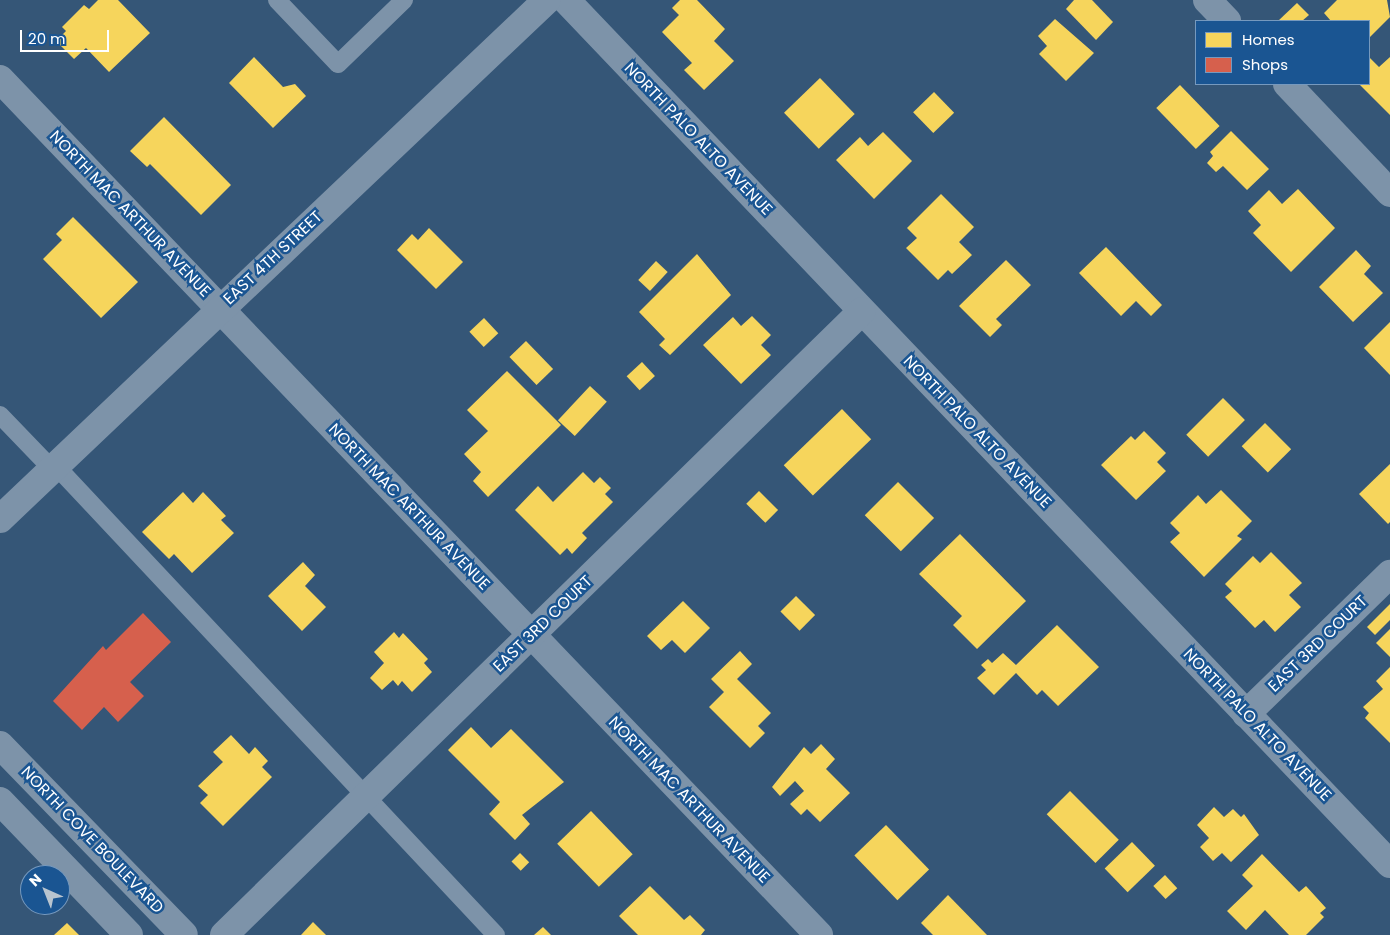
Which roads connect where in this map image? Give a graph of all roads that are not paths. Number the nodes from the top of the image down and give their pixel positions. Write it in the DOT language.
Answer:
graph roads {
  1 [pos="277,0"];
  2 [pos="404,0"];
  3 [pos="547,0"];
  4 [pos="566,0"];
  5 [pos="1207,0"];
  6 [pos="1227,20"];
  7 [pos="0,79"];
  8 [pos="1288,85"];
  9 [pos="1390,192"];
  10 [pos="220,308"];
  11 [pos="862,312"];
  12 [pos="0,415"];
  13 [pos="54,468"];
  14 [pos="0,519"];
  15 [pos="1390,574"];
  16 [pos="532,636"];
  17 [pos="1246,714"];
  18 [pos="0,745"];
  19 [pos="362,797"];
  20 [pos="0,800"];
  21 [pos="1390,864"];
  22 [pos="129,935"];
  23 [pos="184,935"];
  24 [pos="224,935"];
  25 [pos="496,935"];
  26 [pos="819,935"];
  1 -- 2 [label="lane"];
  3 -- 10 [label="street, EAST 4TH STREET"];
  4 -- 11 [label="street, NORTH PALO ALTO AVENUE"];
  5 -- 6 [label="street"];
  7 -- 10 [label="street, NORTH MAC ARTHUR AVENUE"];
  8 -- 9 [label="street"];
  10 -- 13 [label="street, EAST 4TH STREET"];
  10 -- 16 [label="street, NORTH MAC ARTHUR AVENUE"];
  11 -- 16 [label="street, EAST 3RD COURT"];
  11 -- 17 [label="street, NORTH PALO ALTO AVENUE"];
  12 -- 13 [label="lane"];
  13 -- 14 [label="street, EAST 4TH STREET"];
  13 -- 19 [label="lane"];
  15 -- 17 [label="street, EAST 3RD COURT"];
  16 -- 19 [label="street, EAST 3RD COURT"];
  16 -- 26 [label="street, NORTH MAC ARTHUR AVENUE"];
  17 -- 21 [label="street, NORTH PALO ALTO AVENUE"];
  18 -- 23 [label="street, NORTH COVE BOULEVARD"];
  19 -- 24 [label="street, EAST 3RD COURT"];
  19 -- 25 [label="lane"];
  20 -- 22 [label="street"];
}
